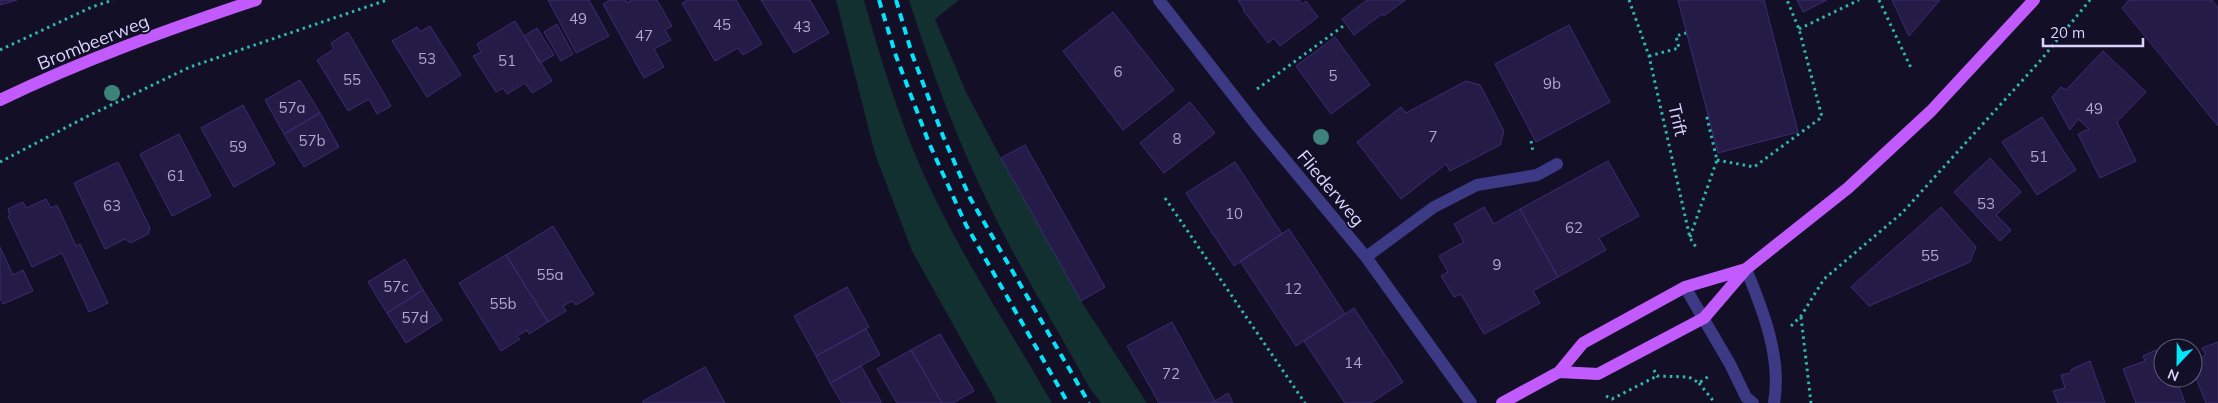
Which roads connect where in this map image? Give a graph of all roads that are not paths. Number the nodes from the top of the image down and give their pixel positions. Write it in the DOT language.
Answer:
graph roads {
  1 [pos="256,0"];
  2 [pos="1159,0"];
  3 [pos="2034,0"];
  4 [pos="0,100"];
  5 [pos="1557,164"];
  6 [pos="1366,257"];
  7 [pos="1746,269"];
  8 [pos="1685,287"];
  9 [pos="1704,318"];
  10 [pos="1559,372"];
  11 [pos="1471,403"];
  12 [pos="1502,403"];
  13 [pos="1753,403"];
  14 [pos="1774,403"];
  1 -- 4 [label="main road, Brombeerweg"];
  2 -- 6 [label="street, Fliederweg"];
  3 -- 7 [label="main road"];
  5 -- 6 [label="street"];
  6 -- 11 [label="street, Fliederweg"];
  7 -- 8 [label="main road"];
  7 -- 9 [label="main road"];
  7 -- 14 [label="street"];
  8 -- 9 [label="street"];
  8 -- 10 [label="main road"];
  9 -- 10 [label="main road"];
  9 -- 13 [label="street"];
  10 -- 12 [label="main road"];
}
